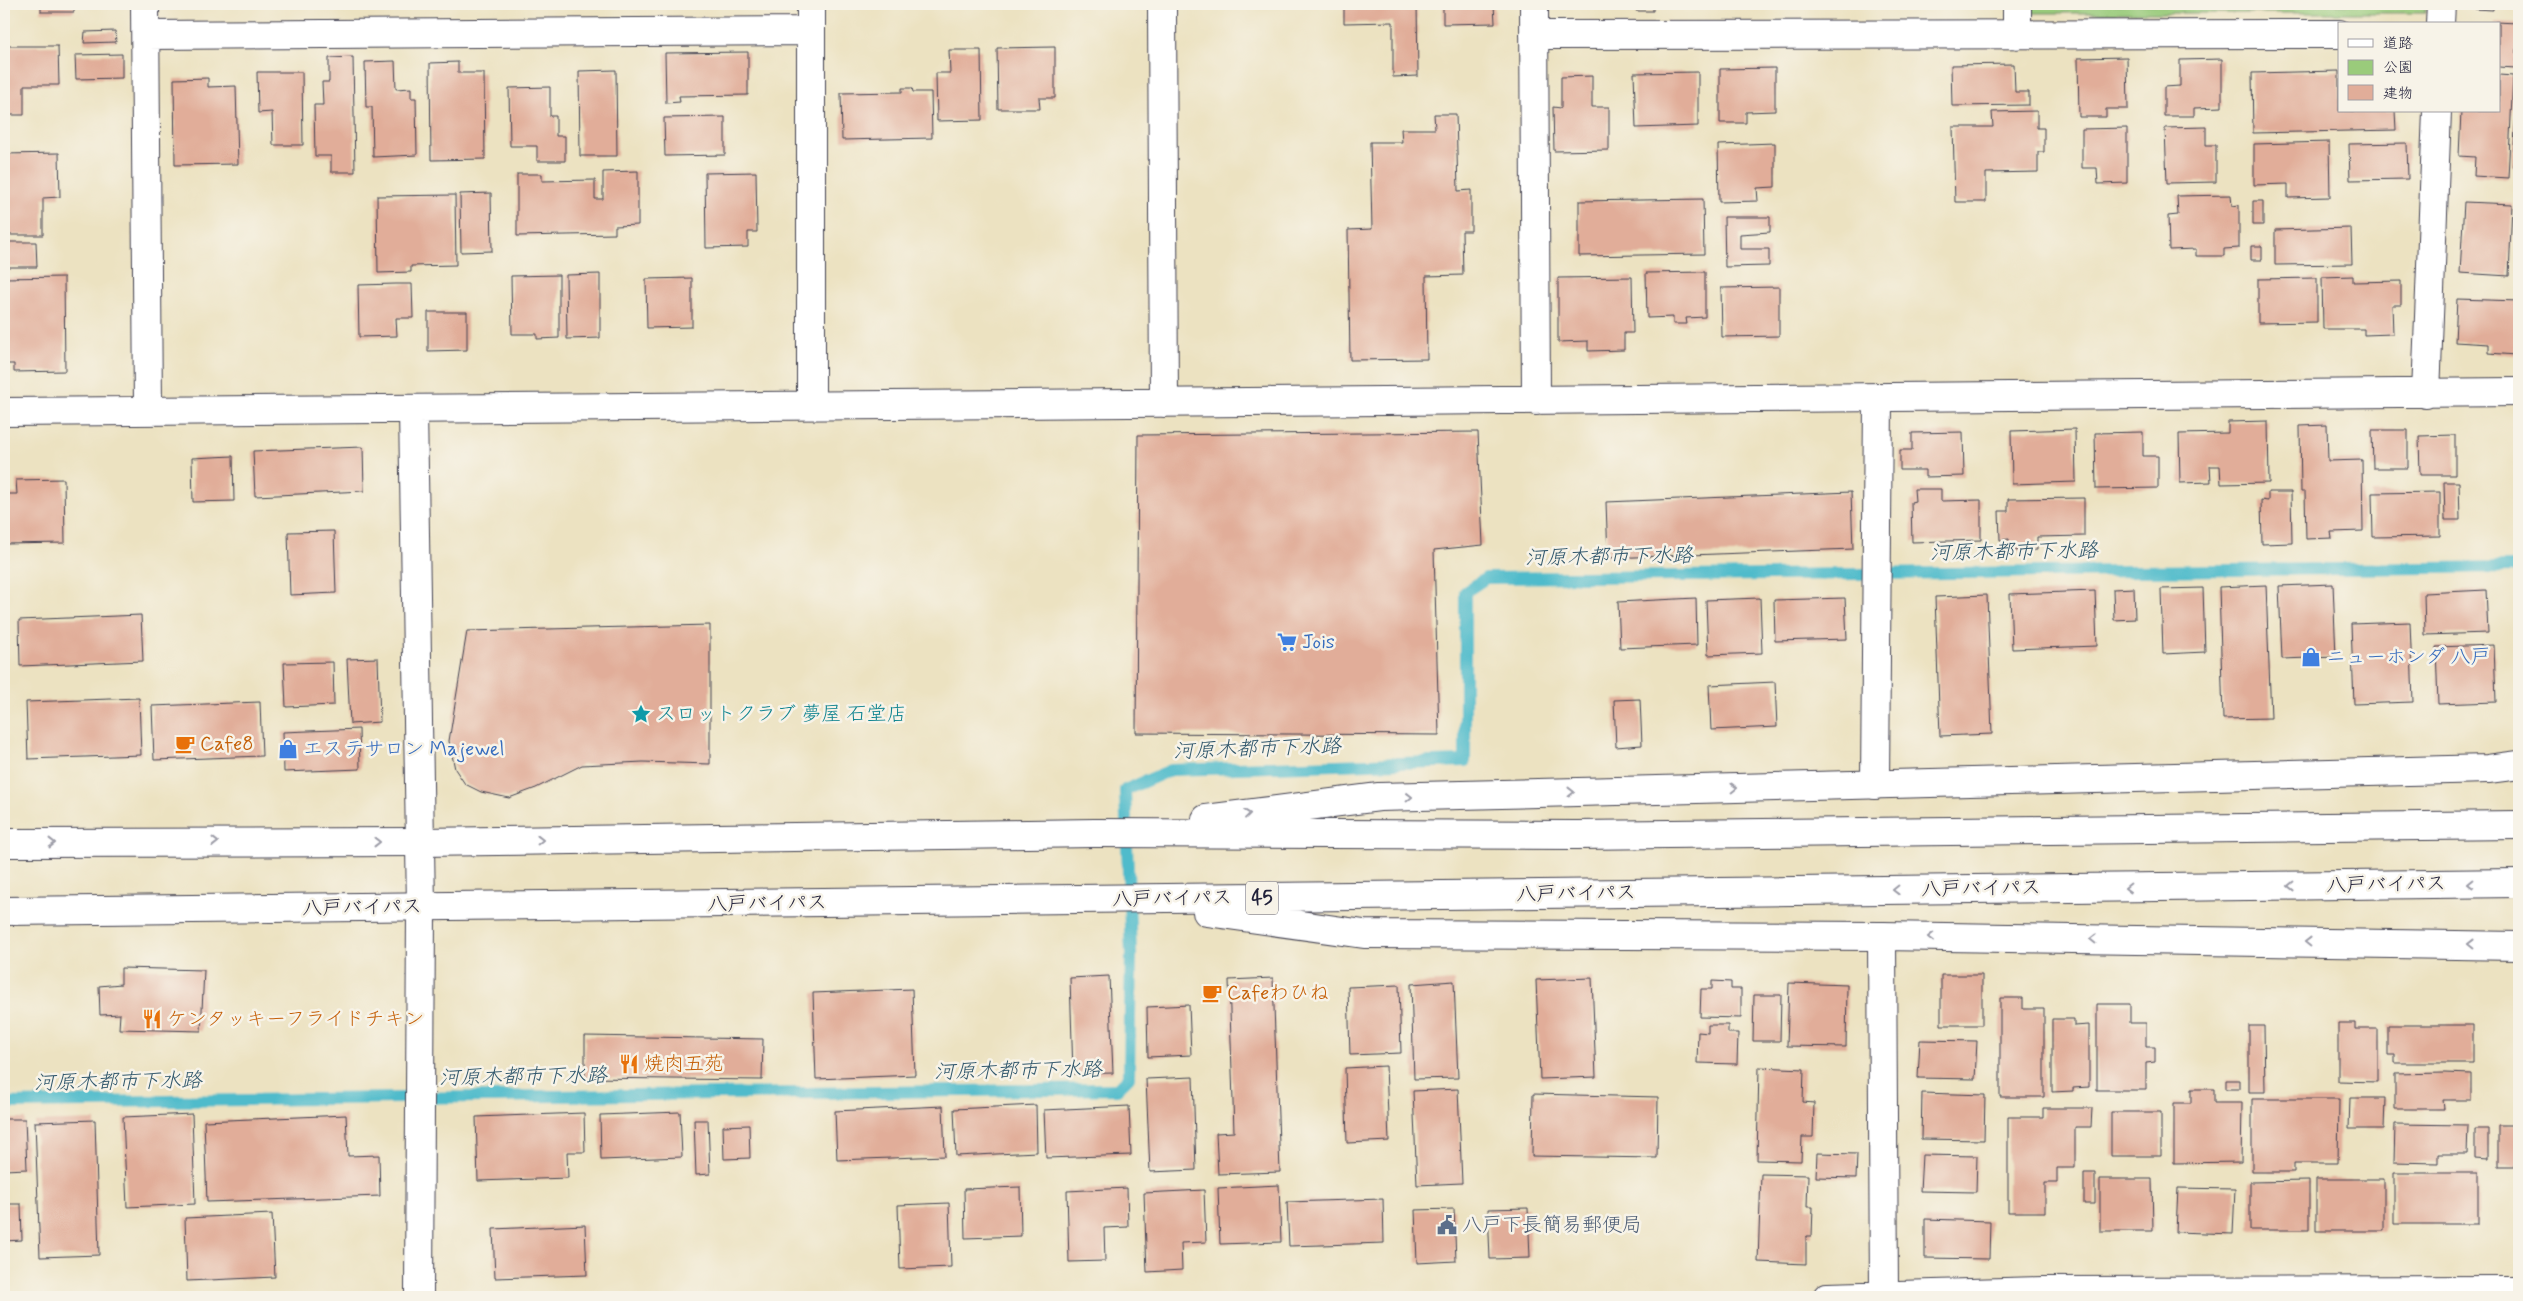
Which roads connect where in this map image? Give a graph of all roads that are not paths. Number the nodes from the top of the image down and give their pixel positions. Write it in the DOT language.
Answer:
graph roads {
  1 [pos="145,4"];
  2 [pos="811,4"];
  3 [pos="1162,4"];
  4 [pos="1534,4"];
  5 [pos="2017,4"];
  6 [pos="2441,4"];
  7 [pos="2440,22"];
  8 [pos="811,31"];
  9 [pos="2338,34"];
  10 [pos="146,35"];
  11 [pos="1534,35"];
  12 [pos="2017,35"];
  13 [pos="2436,112"];
  14 [pos="2519,392"];
  15 [pos="2426,394"];
  16 [pos="1878,397"];
  17 [pos="1536,401"];
  18 [pos="1164,403"];
  19 [pos="811,405"];
  20 [pos="413,410"];
  21 [pos="148,411"];
  22 [pos="4,412"];
  23 [pos="2519,765"];
  24 [pos="1875,785"];
  25 [pos="2519,825"];
  26 [pos="1095,833"];
  27 [pos="420,842"];
  28 [pos="4,843"];
  29 [pos="2519,883"];
  30 [pos="1116,900"];
  31 [pos="421,907"];
  32 [pos="4,911"];
  33 [pos="1882,936"];
  34 [pos="2519,946"];
  35 [pos="2519,1290"];
  36 [pos="2043,1294"];
  37 [pos="1884,1296"];
  38 [pos="419,1297"];
  39 [pos="1827,1297"];
  1 -- 10 [label="main road"];
  2 -- 8 [label="main road"];
  3 -- 18 [label="main road"];
  4 -- 11 [label="main road"];
  5 -- 12 [label="main road"];
  6 -- 7 [label="main road"];
  8 -- 10 [label="main road"];
  8 -- 19 [label="main road"];
  9 -- 12 [label="main road"];
  10 -- 21 [label="main road"];
  11 -- 12 [label="main road"];
  11 -- 17 [label="main road"];
  13 -- 15 [label="main road"];
  14 -- 15 [label="main road"];
  15 -- 16 [label="main road"];
  16 -- 17 [label="main road"];
  16 -- 24 [label="main road"];
  17 -- 18 [label="main road"];
  18 -- 19 [label="main road"];
  19 -- 20 [label="main road"];
  20 -- 21 [label="main road"];
  20 -- 27 [label="main road"];
  21 -- 22 [label="main road"];
  23 -- 24 [label="main road"];
  26 -- 24 [label="main road, one-way"];
  25 -- 26 [label="main road"];
  27 -- 26 [label="main road, one-way"];
  28 -- 27 [label="main road, one-way"];
  27 -- 31 [label="main road"];
  29 -- 30 [label="main road, 八戸バイパス / 45, one-way"];
  30 -- 31 [label="main road, 八戸バイパス / 45"];
  30 -- 33 [label="main road"];
  31 -- 32 [label="main road, 八戸バイパス / 45"];
  31 -- 38 [label="main road"];
  34 -- 33 [label="main road, one-way"];
  33 -- 37 [label="main road"];
  35 -- 36 [label="main road"];
  36 -- 37 [label="main road"];
  37 -- 39 [label="main road"];
}
